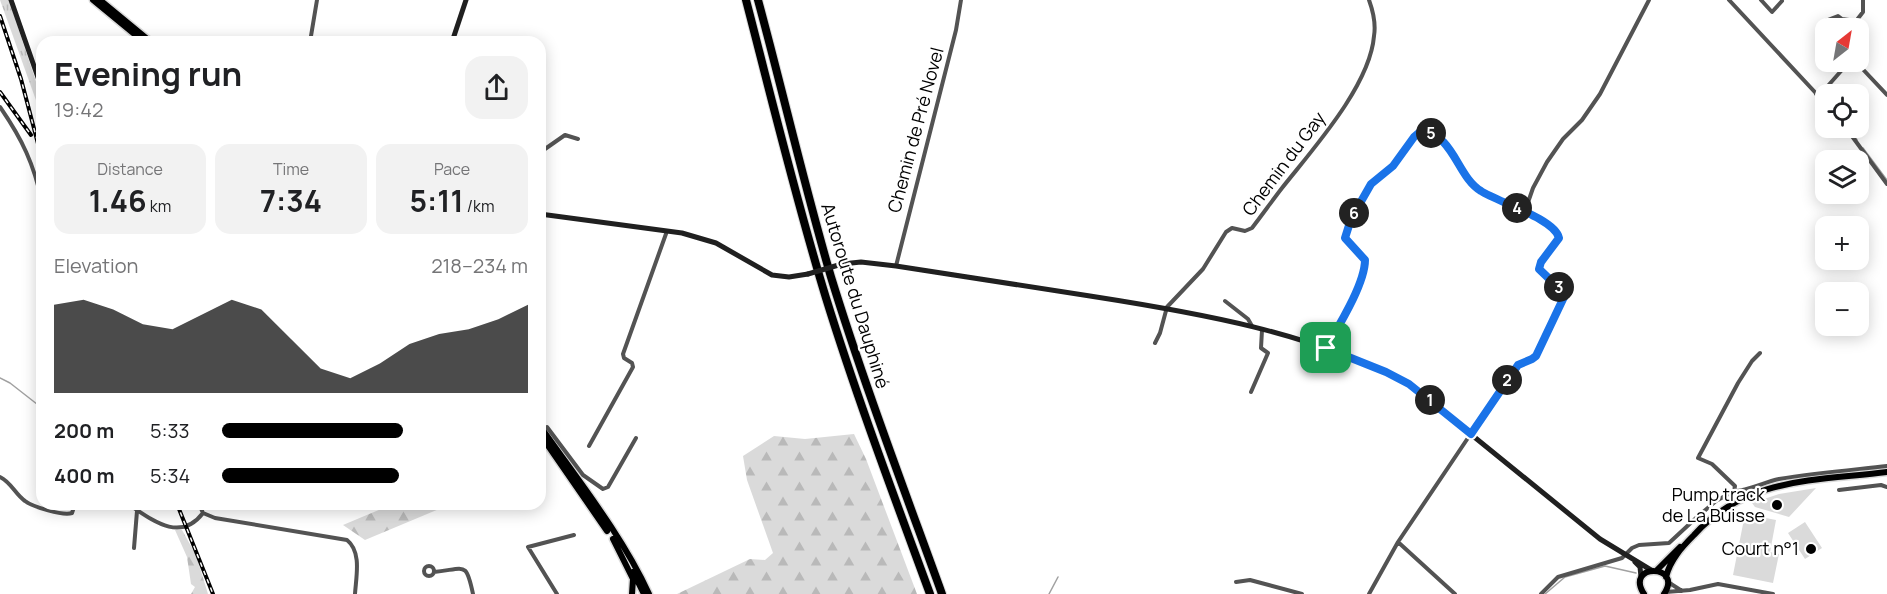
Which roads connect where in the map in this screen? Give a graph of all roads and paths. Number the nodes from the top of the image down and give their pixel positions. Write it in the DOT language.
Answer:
graph roads {
  1 [pos="11,0"];
  2 [pos="93,0"];
  3 [pos="100,0"];
  4 [pos="317,0"];
  5 [pos="466,0"];
  6 [pos="746,0"];
  7 [pos="758,0"];
  8 [pos="961,0"];
  9 [pos="1369,0"];
  10 [pos="1649,0"];
  11 [pos="1729,0"];
  12 [pos="1761,0"];
  13 [pos="1863,0"];
  14 [pos="1782,2"];
  15 [pos="1858,18"];
  16 [pos="137,36"];
  17 [pos="144,36"];
  18 [pos="311,36"];
  19 [pos="454,36"];
  20 [pos="36,72"];
  21 [pos="1840,72"];
  22 [pos="1865,72"];
  23 [pos="1830,84"];
  24 [pos="1815,93"];
  25 [pos="1887,95"];
  26 [pos="0,107"];
  27 [pos="1853,138"];
  28 [pos="578,139"];
  29 [pos="546,148"];
  30 [pos="36,175"];
  31 [pos="1887,184"];
  32 [pos="1525,210"];
  33 [pos="546,215"];
  34 [pos="667,231"];
  35 [pos="896,266"];
  36 [pos="1225,301"];
  37 [pos="1167,307"];
  38 [pos="1251,326"];
  39 [pos="1262,330"];
  40 [pos="1155,343"];
  41 [pos="1326,348"];
  42 [pos="1760,353"];
  43 [pos="1251,392"];
  44 [pos="546,428"];
  45 [pos="1471,434"];
  46 [pos="546,437"];
  47 [pos="636,438"];
  48 [pos="590,446"];
  49 [pos="1887,466"];
  50 [pos="1887,472"];
  51 [pos="0,477"];
  52 [pos="1887,487"];
  53 [pos="1839,490"];
  54 [pos="1734,491"];
  55 [pos="36,506"];
  56 [pos="51,510"];
  57 [pos="73,510"];
  58 [pos="137,510"];
  59 [pos="202,510"];
  60 [pos="203,513"];
  61 [pos="574,535"];
  62 [pos="1688,541"];
  63 [pos="618,542"];
  64 [pos="1398,542"];
  65 [pos="134,548"];
  66 [pos="1629,557"];
  67 [pos="1654,570"];
  68 [pos="435,572"];
  69 [pos="1641,577"];
  70 [pos="1667,580"];
  71 [pos="1236,582"];
  72 [pos="1682,591"];
  73 [pos="1641,592"];
  74 [pos="1665,593"];
  75 [pos="355,594"];
  76 [pos="473,594"];
  77 [pos="557,594"];
  78 [pos="632,594"];
  79 [pos="644,594"];
  80 [pos="651,594"];
  81 [pos="929,594"];
  82 [pos="942,594"];
  83 [pos="1302,594"];
  84 [pos="1369,594"];
  85 [pos="1455,594"];
  86 [pos="1541,594"];
  87 [pos="1773,594"];
  1 -- 20 [label="street"];
  2 -- 16 [label="main road"];
  3 -- 17 [label="main road"];
  4 -- 18 [label="street"];
  5 -- 19 [label="street"];
  6 -- 81 [label="highway, Autoroute du Dauphiné"];
  7 -- 82 [label="highway, Autoroute du Dauphiné"];
  8 -- 35 [label="street, Chemin de Pré Novel"];
  9 -- 37 [label="street, Chemin du Gay"];
  10 -- 32 [label="street"];
  11 -- 24 [label="street"];
  12 -- 14 [label="street"];
  13 -- 15 [label="street"];
  21 -- 23 [label="street"];
  22 -- 25 [label="street"];
  26 -- 30 [label="street"];
  27 -- 31 [label="street"];
  28 -- 29 [label="street"];
  32 -- 41 [label="street"];
  32 -- 45 [label="street"];
  33 -- 34 [label="street"];
  34 -- 35 [label="street, bridge"];
  34 -- 48 [label="street"];
  35 -- 37 [label="street"];
  36 -- 38 [label="street"];
  37 -- 38 [label="street"];
  37 -- 40 [label="street"];
  38 -- 39 [label="street"];
  39 -- 41 [label="street"];
  39 -- 43 [label="street"];
  41 -- 45 [label="street"];
  42 -- 54 [label="street"];
  44 -- 47 [label="street"];
  45 -- 64 [label="street"];
  45 -- 66 [label="street"];
  46 -- 63 [label="main road"];
  49 -- 54 [label="street"];
  50 -- 62 [label="main road"];
  51 -- 55 [label="street"];
  52 -- 53 [label="street"];
  54 -- 66 [label="street"];
  56 -- 57 [label="street"];
  58 -- 60 [label="street"];
  58 -- 65 [label="street"];
  59 -- 60 [label="street"];
  60 -- 75 [label="street"];
  61 -- 77 [label="street"];
  62 -- 67 [label="main road"];
  62 -- 70 [label="main road"];
  63 -- 78 [label="main road"];
  63 -- 79 [label="main road"];
  63 -- 80 [label="main road"];
  64 -- 84 [label="street"];
  64 -- 85 [label="street"];
  66 -- 67 [label="street"];
  66 -- 69 [label="street"];
  66 -- 86 [label="street"];
  67 -- 69 [label="main road"];
  67 -- 70 [label="main road"];
  68 -- 76 [label="street"];
  69 -- 73 [label="main road"];
  70 -- 72 [label="street"];
  70 -- 74 [label="main road"];
  71 -- 83 [label="street"];
  72 -- 74 [label="street"];
  72 -- 87 [label="street"];
}
